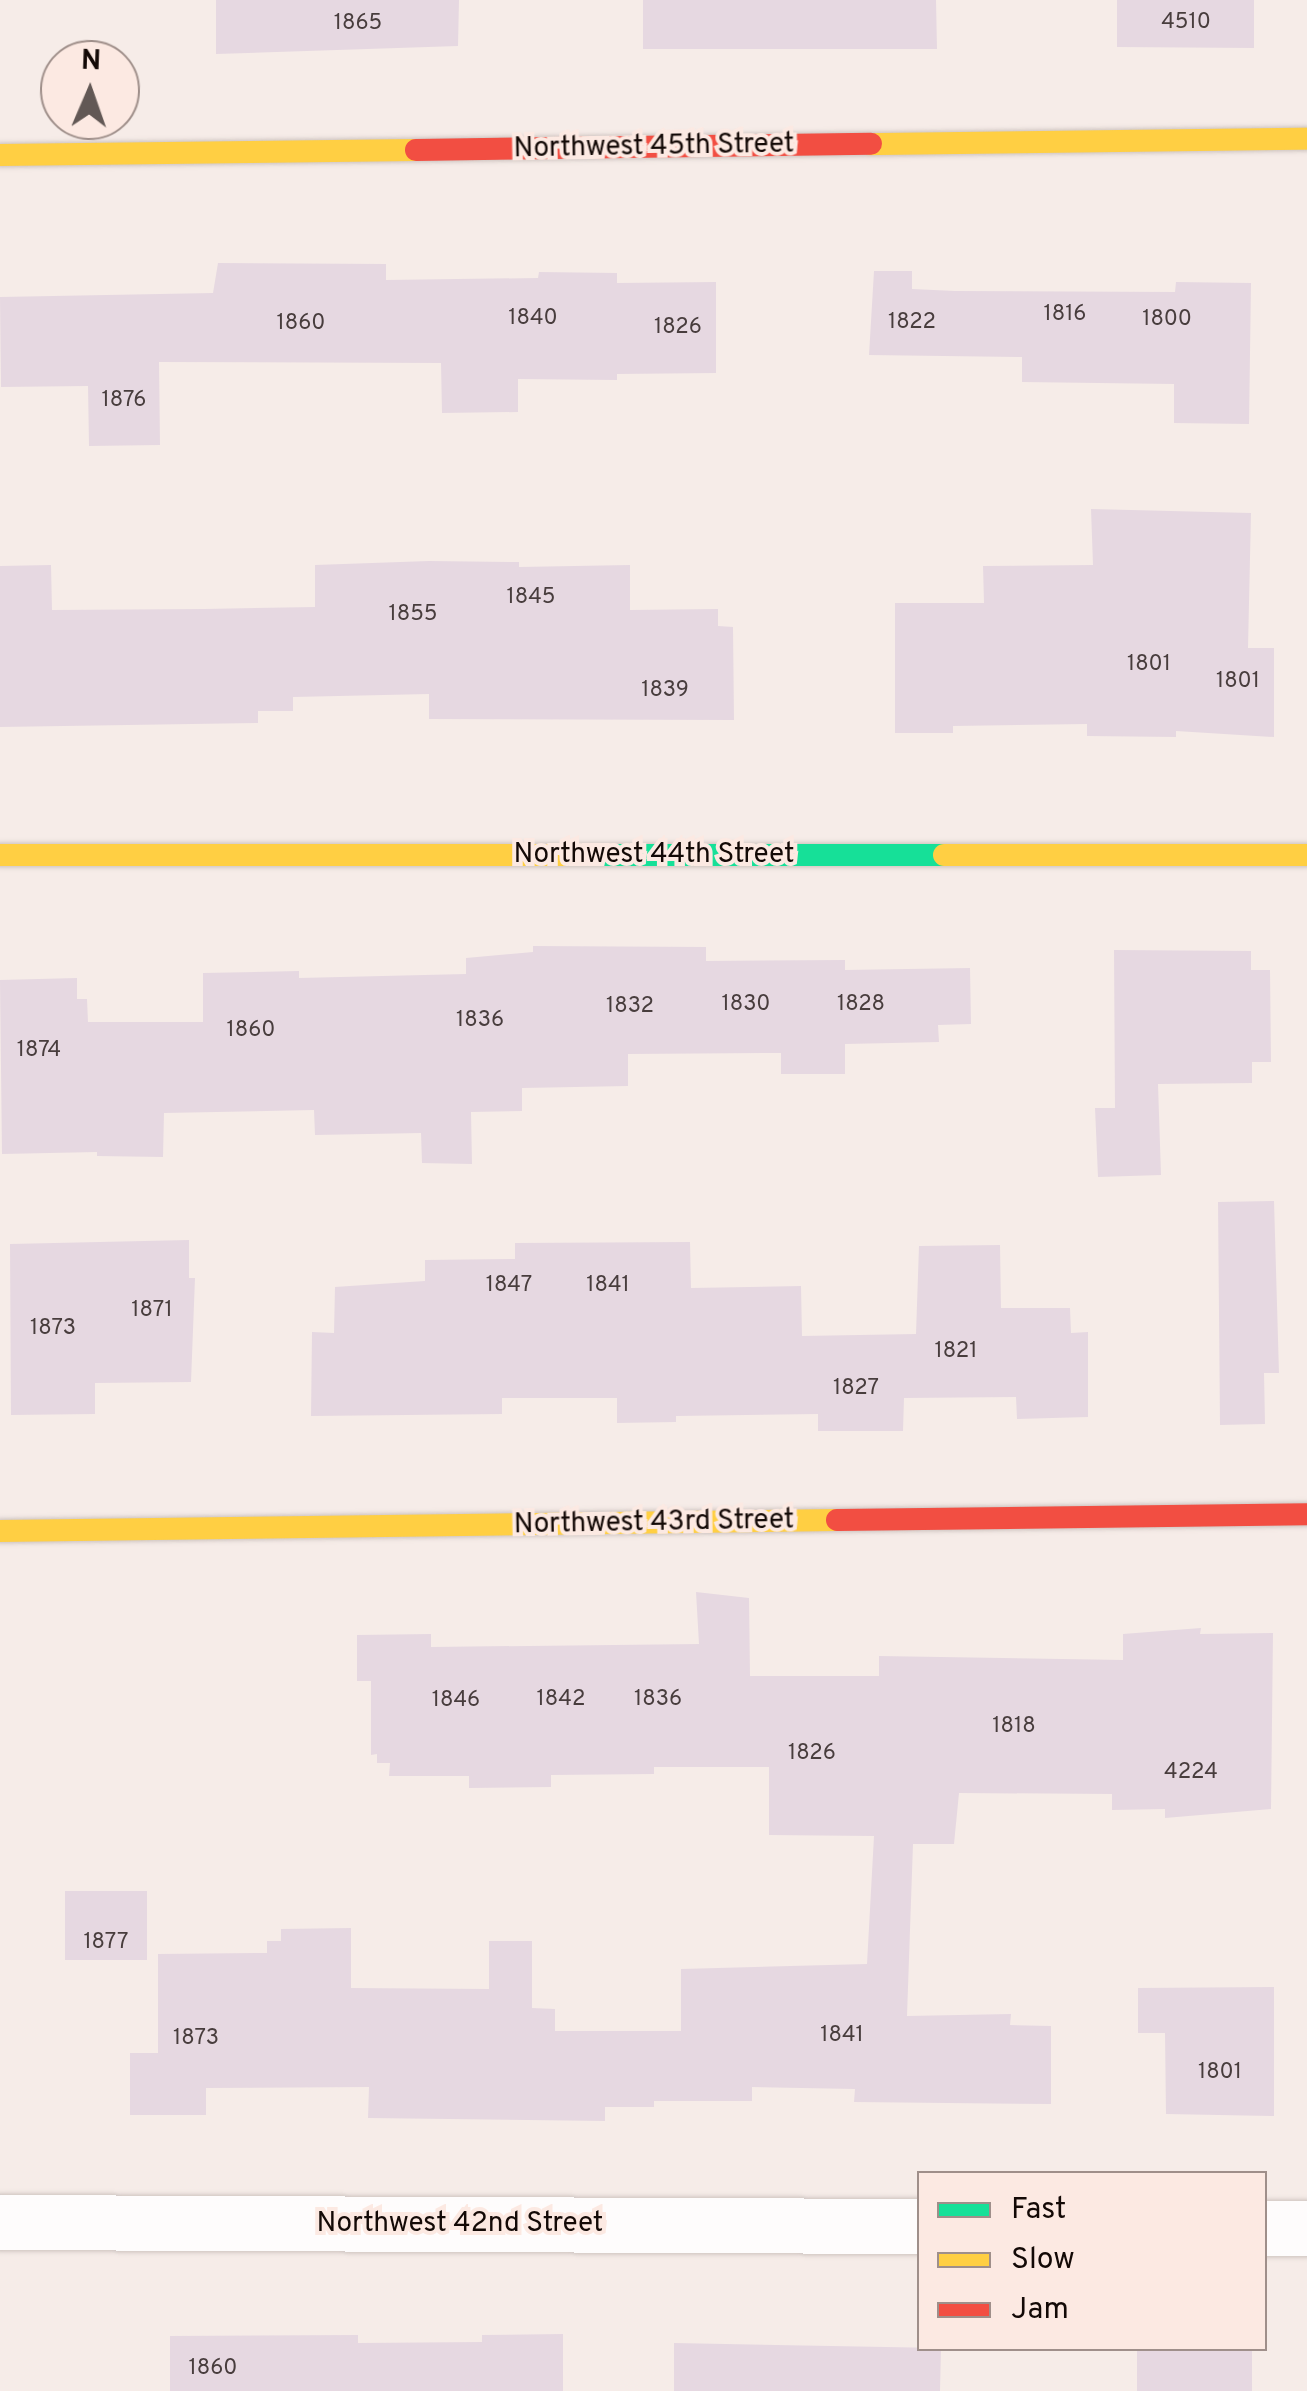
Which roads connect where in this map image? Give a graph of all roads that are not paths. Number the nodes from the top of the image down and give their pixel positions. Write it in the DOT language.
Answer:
graph roads {
  1 [pos="1307,139"];
  2 [pos="0,156"];
  3 [pos="0,855"];
  4 [pos="1307,855"];
  5 [pos="1307,1514"];
  6 [pos="0,1531"];
  7 [pos="0,2222"];
  8 [pos="917,2226"];
  9 [pos="1267,2228"];
  10 [pos="1307,2228"];
  1 -- 2 [label="street, Northwest 45th Street"];
  3 -- 4 [label="street, Northwest 44th Street"];
  5 -- 6 [label="street, Northwest 43rd Street"];
  7 -- 8 [label="street, Northwest 42nd Street"];
  9 -- 10 [label="street"];
}
